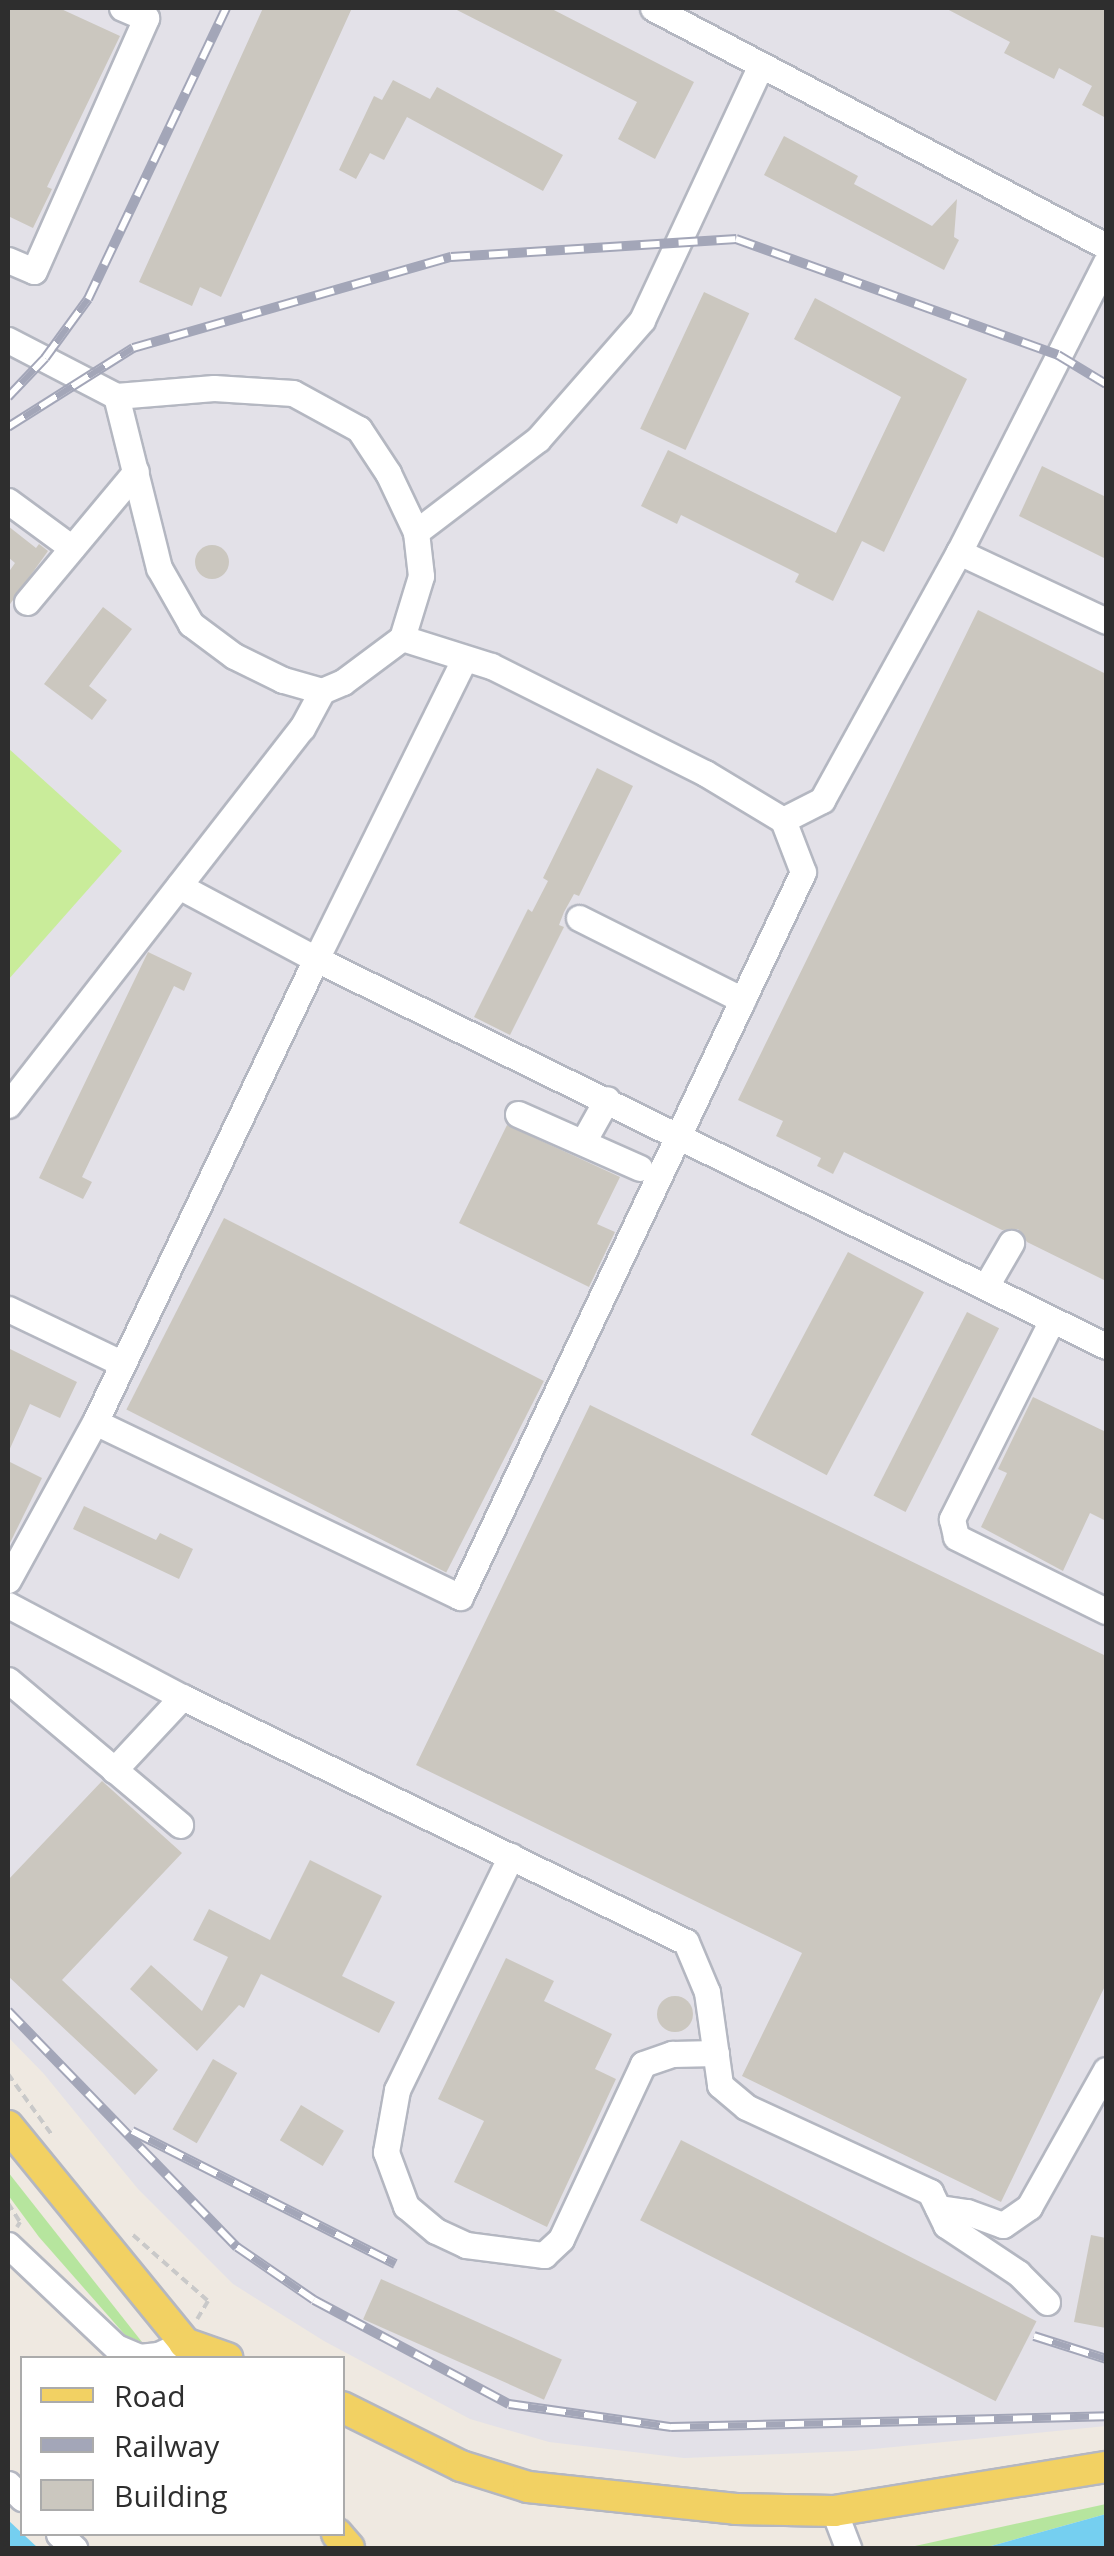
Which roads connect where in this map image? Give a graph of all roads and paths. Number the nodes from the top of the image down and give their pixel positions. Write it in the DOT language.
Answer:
graph roads {
  1 [pos="122,8"];
  2 [pos="653,8"];
  3 [pos="761,66"];
  4 [pos="1106,246"];
  5 [pos="8,260"];
  6 [pos="1106,262"];
  7 [pos="8,340"];
  8 [pos="116,396"];
  9 [pos="136,470"];
  10 [pos="8,501"];
  11 [pos="416,532"];
  12 [pos="72,548"];
  13 [pos="959,552"];
  14 [pos="27,602"];
  15 [pos="1106,621"];
  16 [pos="402,638"];
  17 [pos="464,659"];
  18 [pos="322,691"];
  19 [pos="783,820"];
  20 [pos="179,886"];
  21 [pos="580,918"];
  22 [pos="316,959"];
  23 [pos="743,1000"];
  24 [pos="607,1099"];
  25 [pos="8,1105"];
  26 [pos="518,1114"];
  27 [pos="681,1134"];
  28 [pos="583,1142"];
  29 [pos="640,1168"];
  30 [pos="1011,1242"];
  31 [pos="986,1286"];
  32 [pos="8,1309"];
  33 [pos="1052,1320"];
  34 [pos="1106,1346"];
  35 [pos="121,1363"];
  36 [pos="95,1422"];
  37 [pos="8,1580"];
  38 [pos="8,1606"];
  39 [pos="1106,1611"];
  40 [pos="8,1680"];
  41 [pos="182,1697"];
  42 [pos="114,1770"];
  43 [pos="180,1825"];
  44 [pos="511,1856"];
  45 [pos="716,2053"];
  46 [pos="1106,2070"];
  47 [pos="8,2074"];
  48 [pos="8,2126"];
  49 [pos="62,2148"];
  50 [pos="938,2208"];
  51 [pos="122,2224"];
  52 [pos="8,2245"];
  53 [pos="1047,2302"];
  54 [pos="190,2351"];
  55 [pos="137,2356"];
  56 [pos="148,2356"];
  57 [pos="216,2356"];
  58 [pos="345,2408"];
  59 [pos="1106,2467"];
  60 [pos="834,2511"];
  61 [pos="848,2548"];
  1 -- 5 [label="lane"];
  2 -- 3 [label="lane"];
  3 -- 4 [label="lane"];
  3 -- 11 [label="lane"];
  6 -- 13 [label="lane"];
  7 -- 8 [label="lane"];
  8 -- 9 [label="lane"];
  8 -- 11 [label="lane"];
  9 -- 12 [label="lane"];
  9 -- 18 [label="lane"];
  10 -- 12 [label="lane"];
  11 -- 16 [label="lane"];
  12 -- 14 [label="lane"];
  13 -- 15 [label="lane"];
  13 -- 19 [label="lane"];
  16 -- 17 [label="lane"];
  16 -- 18 [label="lane"];
  17 -- 19 [label="lane"];
  17 -- 22 [label="lane"];
  18 -- 20 [label="lane"];
  19 -- 23 [label="lane"];
  20 -- 22 [label="lane"];
  20 -- 25 [label="lane"];
  21 -- 23 [label="lane"];
  22 -- 24 [label="lane"];
  22 -- 35 [label="lane"];
  23 -- 27 [label="lane"];
  24 -- 27 [label="lane"];
  24 -- 28 [label="lane"];
  26 -- 28 [label="lane"];
  27 -- 31 [label="lane"];
  27 -- 36 [label="lane"];
  28 -- 29 [label="lane"];
  30 -- 31 [label="lane"];
  31 -- 33 [label="lane"];
  32 -- 35 [label="lane"];
  33 -- 34 [label="lane"];
  33 -- 39 [label="lane"];
  35 -- 36 [label="lane"];
  36 -- 37 [label="lane"];
  38 -- 41 [label="lane"];
  40 -- 42 [label="lane"];
  41 -- 42 [label="lane"];
  41 -- 44 [label="lane"];
  42 -- 43 [label="lane"];
  44 -- 45 [label="lane"];
  44 -- 45 [label="lane"];
  45 -- 50 [label="lane"];
  46 -- 50 [label="lane"];
  47 -- 49 [label="path"];
  48 -- 54 [label="main road"];
  50 -- 53 [label="lane"];
  51 -- 54 [label="path"];
  52 -- 55 [label="lane"];
  54 -- 56 [label="lane"];
  54 -- 57 [label="main road"];
  58 -- 60 [label="main road"];
  59 -- 60 [label="main road"];
  60 -- 61 [label="lane"];
}
